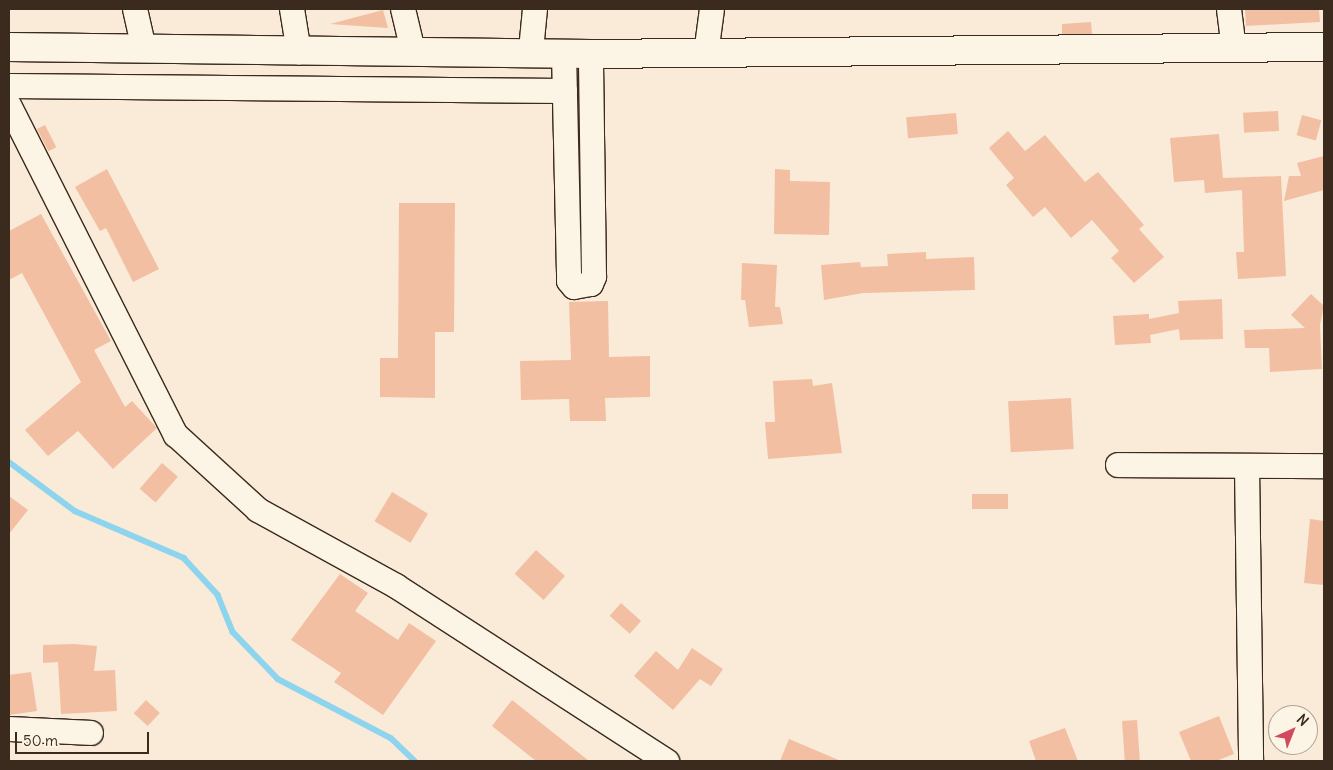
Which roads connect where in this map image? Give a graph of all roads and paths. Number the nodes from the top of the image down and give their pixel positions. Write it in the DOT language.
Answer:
graph roads {
  1 [pos="135,9"];
  2 [pos="292,9"];
  3 [pos="403,9"];
  4 [pos="535,9"];
  5 [pos="712,9"];
  6 [pos="1229,9"];
  7 [pos="9,47"];
  8 [pos="1234,47"];
  9 [pos="1324,47"];
  10 [pos="144,49"];
  11 [pos="531,50"];
  12 [pos="412,51"];
  13 [pos="299,52"];
  14 [pos="564,52"];
  15 [pos="591,54"];
  16 [pos="706,54"];
  17 [pos="9,86"];
  18 [pos="565,91"];
  19 [pos="9,106"];
  20 [pos="15,131"];
  21 [pos="594,194"];
  22 [pos="567,196"];
  23 [pos="594,236"];
  24 [pos="568,237"];
  25 [pos="1118,465"];
  26 [pos="1247,466"];
  27 [pos="1324,466"];
  28 [pos="9,729"];
  29 [pos="91,733"];
  30 [pos="666,761"];
  31 [pos="1251,761"];
  1 -- 10 [label="street"];
  2 -- 13 [label="street"];
  3 -- 12 [label="street"];
  4 -- 11 [label="street"];
  5 -- 16 [label="street"];
  6 -- 8 [label="street"];
  7 -- 10 [label="main road"];
  8 -- 9 [label="main road"];
  8 -- 16 [label="main road"];
  10 -- 13 [label="main road"];
  11 -- 12 [label="main road"];
  11 -- 14 [label="main road"];
  12 -- 13 [label="main road"];
  14 -- 15 [label="main road"];
  14 -- 18 [label="street"];
  15 -- 16 [label="main road"];
  15 -- 21 [label="street"];
  17 -- 18 [label="street"];
  18 -- 22 [label="street"];
  19 -- 20 [label="street"];
  20 -- 30 [label="street"];
  21 -- 22 [label="street"];
  21 -- 23 [label="street"];
  22 -- 24 [label="street"];
  23 -- 24 [label="street"];
  23 -- 24 [label="street"];
  25 -- 26 [label="street"];
  26 -- 27 [label="street"];
  26 -- 31 [label="street"];
  28 -- 29 [label="street"];
}
